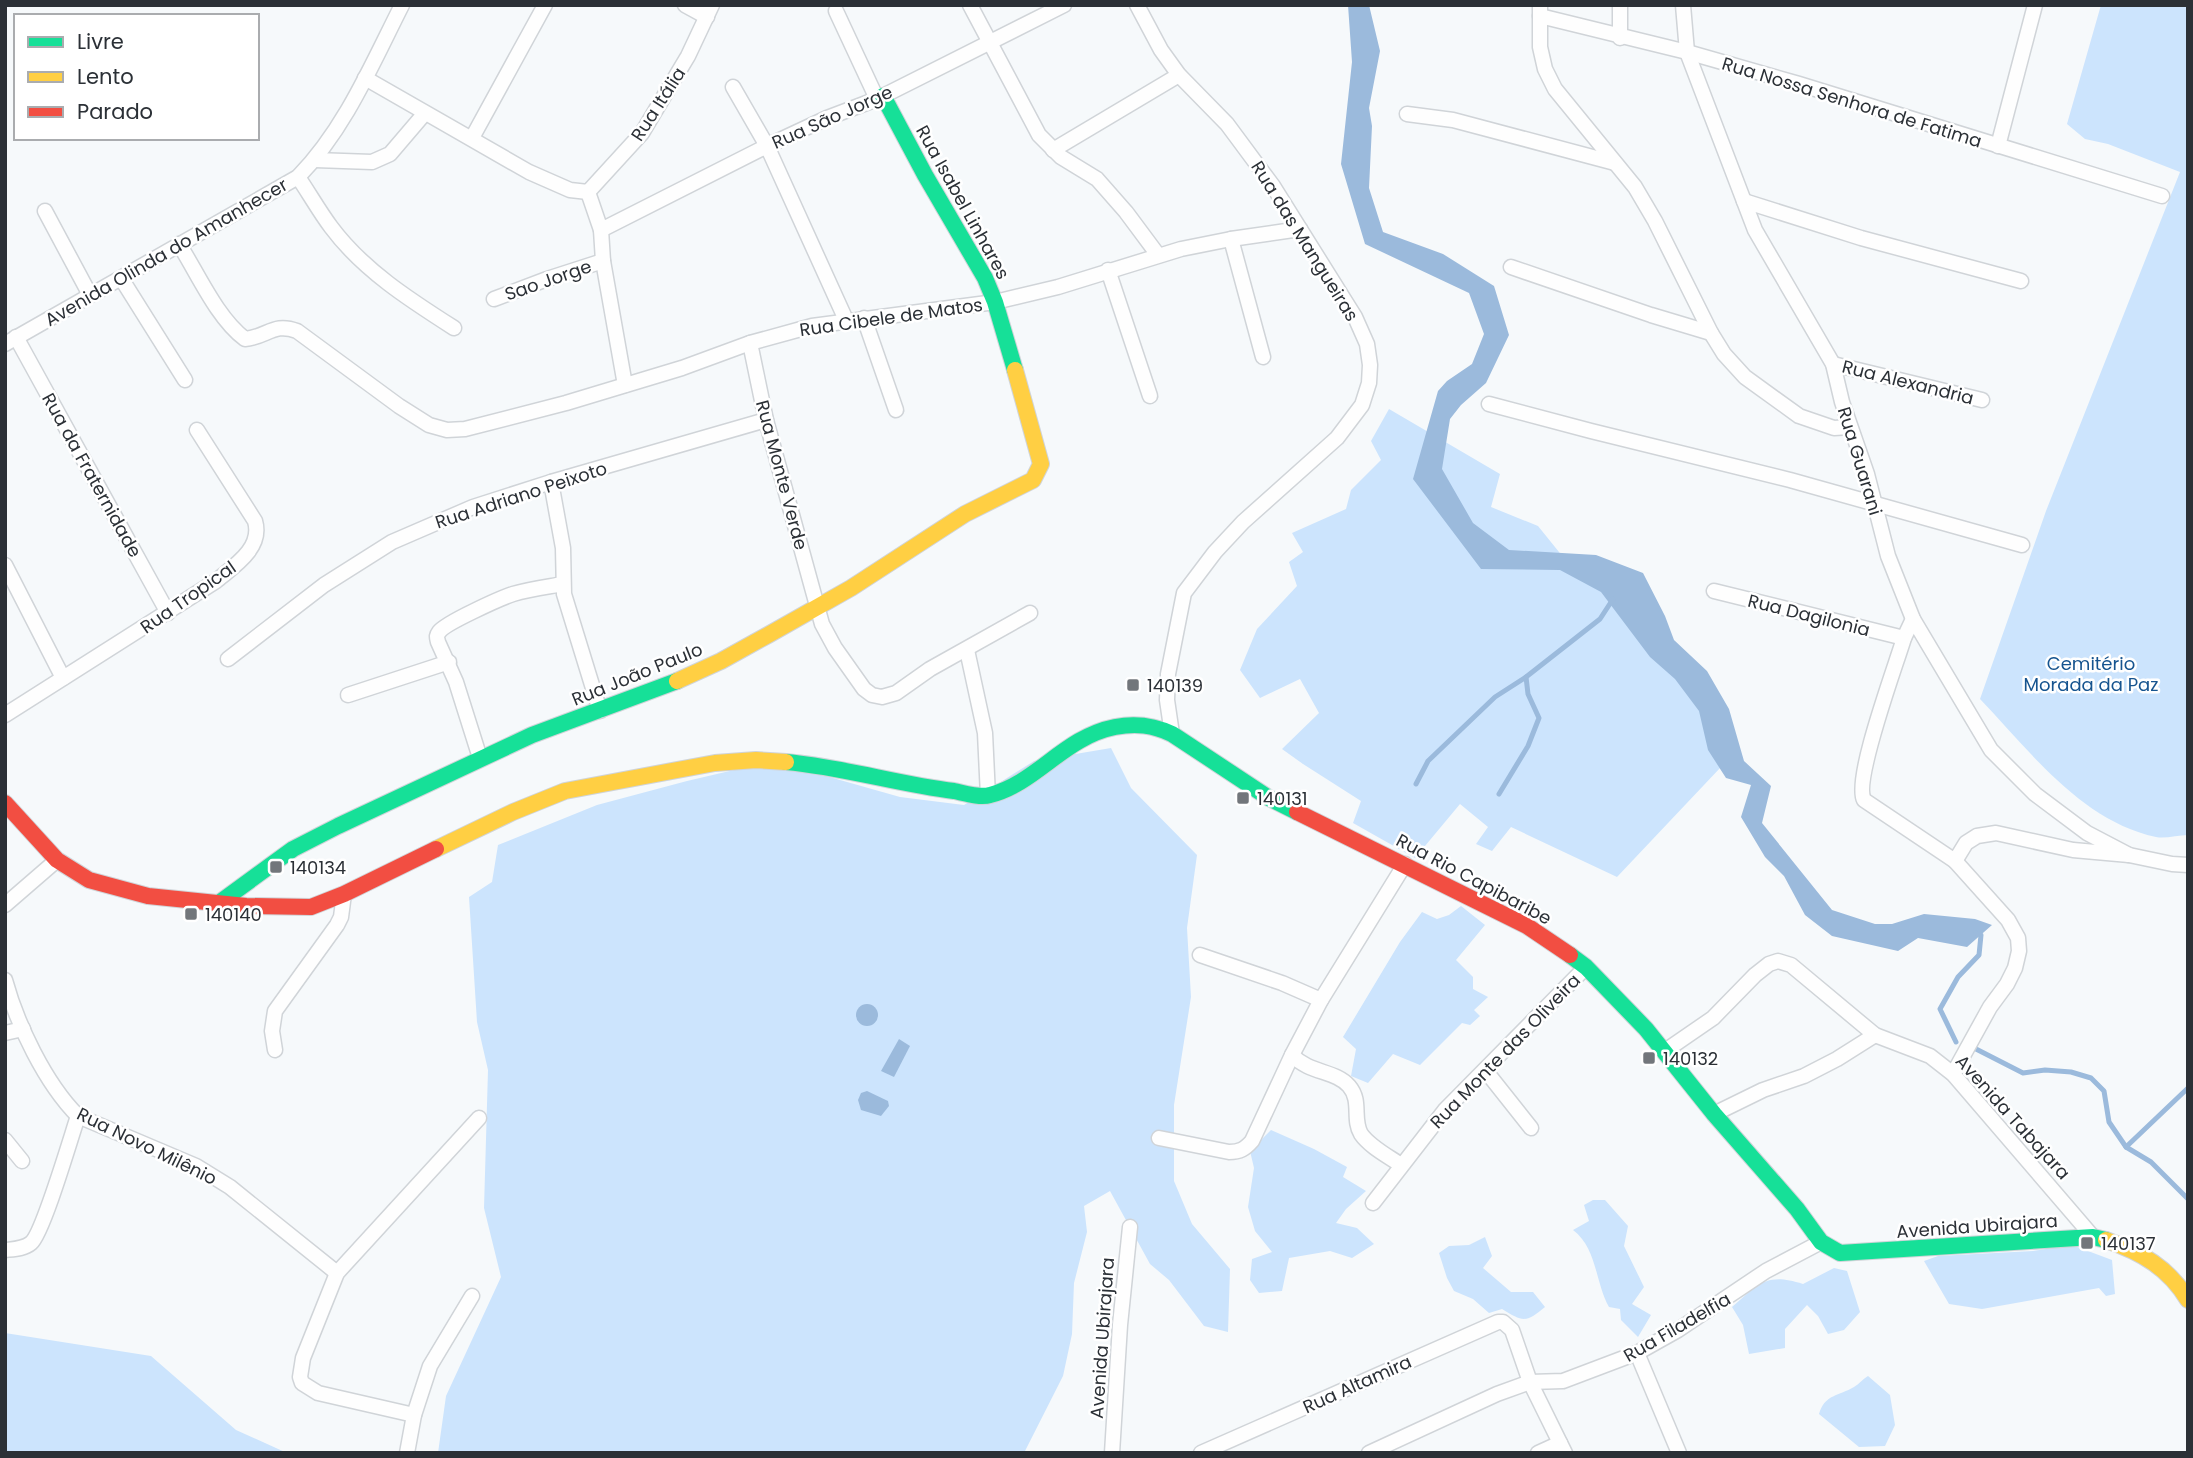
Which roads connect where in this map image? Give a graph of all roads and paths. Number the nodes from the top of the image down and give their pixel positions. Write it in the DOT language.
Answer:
graph roads {
  1 [pos="402,5"];
  2 [pos="545,5"];
  3 [pos="685,5"];
  4 [pos="970,5"];
  5 [pos="1064,5"];
  6 [pos="1137,5"];
  7 [pos="1620,5"];
  8 [pos="1683,5"];
  9 [pos="2035,5"];
  10 [pos="1537,9"];
  11 [pos="710,11"];
  12 [pos="836,11"];
  13 [pos="1620,38"];
  14 [pos="991,42"];
  15 [pos="1687,52"];
  16 [pos="1179,75"];
  17 [pos="365,78"];
  18 [pos="733,87"];
  19 [pos="880,97"];
  20 [pos="425,113"];
  21 [pos="1407,114"];
  22 [pos="472,138"];
  23 [pos="767,146"];
  24 [pos="1998,146"];
  25 [pos="1053,150"];
  26 [pos="315,160"];
  27 [pos="1615,163"];
  28 [pos="298,177"];
  29 [pos="588,192"];
  30 [pos="2162,196"];
  31 [pos="1744,201"];
  32 [pos="45,211"];
  33 [pos="1300,229"];
  34 [pos="601,230"];
  35 [pos="1231,239"];
  36 [pos="179,244"];
  37 [pos="1158,254"];
  38 [pos="603,261"];
  39 [pos="1511,267"];
  40 [pos="1108,270"];
  41 [pos="121,278"];
  42 [pos="2021,281"];
  43 [pos="90,295"];
  44 [pos="494,299"];
  45 [pos="995,302"];
  46 [pos="864,318"];
  47 [pos="846,320"];
  48 [pos="454,328"];
  49 [pos="1711,333"];
  50 [pos="11,341"];
  51 [pos="750,343"];
  52 [pos="1263,357"];
  53 [pos="1833,364"];
  54 [pos="185,380"];
  55 [pos="625,385"];
  56 [pos="1150,396"];
  57 [pos="1982,400"];
  58 [pos="1489,404"];
  59 [pos="896,410"];
  60 [pos="766,421"];
  61 [pos="1850,427"];
  62 [pos="197,430"];
  63 [pos="1038,449"];
  64 [pos="551,482"];
  65 [pos="1875,505"];
  66 [pos="2022,545"];
  67 [pos="5,565"];
  68 [pos="563,584"];
  69 [pos="1714,591"];
  70 [pos="817,606"];
  71 [pos="1030,613"];
  72 [pos="167,614"];
  73 [pos="1913,619"];
  74 [pos="1904,638"];
  75 [pos="967,650"];
  76 [pos="228,659"];
  77 [pos="449,662"];
  78 [pos="63,678"];
  79 [pos="348,695"];
  80 [pos="600,711"];
  81 [pos="5,715"];
  82 [pos="1172,734"];
  83 [pos="480,758"];
  84 [pos="988,796"];
  85 [pos="5,803"];
  86 [pos="2129,855"];
  87 [pos="57,860"];
  88 [pos="1955,861"];
  89 [pos="1405,864"];
  90 [pos="2188,864"];
  91 [pos="344,894"];
  92 [pos="219,903"];
  93 [pos="5,905"];
  94 [pos="1200,955"];
  95 [pos="1586,967"];
  96 [pos="5,980"];
  97 [pos="1321,1000"];
  98 [pos="23,1029"];
  99 [pos="5,1033"];
  100 [pos="1875,1035"];
  101 [pos="275,1049"];
  102 [pos="1665,1051"];
  103 [pos="1292,1055"];
  104 [pos="1485,1070"];
  105 [pos="1953,1074"];
  106 [pos="1714,1114"];
  107 [pos="78,1116"];
  108 [pos="479,1118"];
  109 [pos="1531,1128"];
  110 [pos="1159,1138"];
  111 [pos="5,1140"];
  112 [pos="22,1161"];
  113 [pos="1401,1165"];
  114 [pos="1373,1203"];
  115 [pos="1130,1227"];
  116 [pos="2093,1237"];
  117 [pos="1821,1242"];
  118 [pos="5,1250"];
  119 [pos="337,1273"];
  120 [pos="472,1296"];
  121 [pos="2188,1300"];
  122 [pos="1637,1353"];
  123 [pos="1530,1382"];
  124 [pos="414,1415"];
  125 [pos="1563,1448"];
  126 [pos="407,1453"];
  127 [pos="1112,1453"];
  128 [pos="1201,1453"];
  129 [pos="1370,1453"];
  130 [pos="1538,1453"];
  131 [pos="1679,1453"];
  1 -- 17 [label="street, Avenida Olinda do Amanhecer"];
  2 -- 22 [label="street"];
  3 -- 11 [label="street"];
  4 -- 14 [label="street"];
  5 -- 14 [label="street, Rua São Jorge"];
  6 -- 16 [label="street, Rua das Mangueiras"];
  7 -- 13 [label="street"];
  8 -- 15 [label="street, Rua Guarani"];
  9 -- 24 [label="street"];
  10 -- 13 [label="street, Rua Nossa Senhora de Fatima"];
  10 -- 27 [label="street"];
  11 -- 29 [label="street, Rua Itália"];
  12 -- 19 [label="street"];
  13 -- 15 [label="street, Rua Nossa Senhora de Fatima"];
  14 -- 19 [label="street, Rua São Jorge"];
  14 -- 25 [label="street"];
  15 -- 24 [label="street, Rua Nossa Senhora de Fatima"];
  15 -- 31 [label="street, Rua Guarani"];
  16 -- 25 [label="street"];
  16 -- 33 [label="street, Rua das Mangueiras"];
  17 -- 20 [label="street"];
  17 -- 26 [label="street, Avenida Olinda do Amanhecer"];
  18 -- 23 [label="street"];
  19 -- 23 [label="street, Rua São Jorge"];
  19 -- 45 [label="street, Rua Isabel Linhares"];
  20 -- 22 [label="street"];
  20 -- 26 [label="street"];
  21 -- 27 [label="street"];
  22 -- 29 [label="street"];
  23 -- 34 [label="street, Rua São Jorge"];
  23 -- 47 [label="street"];
  24 -- 30 [label="street, Rua Nossa Senhora de Fatima"];
  25 -- 37 [label="street"];
  26 -- 28 [label="street, Avenida Olinda do Amanhecer"];
  27 -- 49 [label="street"];
  28 -- 36 [label="street, Avenida Olinda do Amanhecer"];
  28 -- 48 [label="street"];
  29 -- 34 [label="street"];
  31 -- 42 [label="street"];
  31 -- 53 [label="street, Rua Guarani"];
  32 -- 43 [label="street"];
  33 -- 35 [label="street, Rua Cibele de Matos"];
  33 -- 82 [label="street, Rua das Mangueiras"];
  34 -- 38 [label="street"];
  35 -- 37 [label="street, Rua Cibele de Matos"];
  35 -- 52 [label="street"];
  36 -- 41 [label="street, Avenida Olinda do Amanhecer"];
  36 -- 55 [label="street, Rua Cibele de Matos"];
  37 -- 40 [label="street, Rua Cibele de Matos"];
  38 -- 44 [label="street, Sao Jorge"];
  38 -- 55 [label="street"];
  39 -- 49 [label="street"];
  40 -- 45 [label="street, Rua Cibele de Matos"];
  40 -- 56 [label="street"];
  41 -- 43 [label="street, Avenida Olinda do Amanhecer"];
  41 -- 54 [label="street"];
  43 -- 50 [label="street, Avenida Olinda do Amanhecer"];
  45 -- 46 [label="street, Rua Cibele de Matos"];
  45 -- 63 [label="street, Rua Isabel Linhares"];
  46 -- 47 [label="street, Rua Cibele de Matos"];
  46 -- 59 [label="street"];
  47 -- 51 [label="street, Rua Cibele de Matos"];
  49 -- 61 [label="street"];
  50 -- 72 [label="street, Rua da Fraternidade"];
  51 -- 55 [label="street, Rua Cibele de Matos"];
  51 -- 60 [label="street, Rua Monte Verde"];
  53 -- 57 [label="street, Rua Alexandria"];
  53 -- 61 [label="street, Rua Guarani"];
  58 -- 65 [label="street"];
  60 -- 64 [label="street, Rua Adriano Peixoto"];
  60 -- 70 [label="street, Rua Monte Verde"];
  61 -- 65 [label="street, Rua Guarani"];
  62 -- 72 [label="street, Rua Tropical"];
  63 -- 70 [label="street, Rua João Paulo"];
  64 -- 68 [label="street"];
  64 -- 76 [label="street, Rua Adriano Peixoto"];
  65 -- 66 [label="street"];
  65 -- 73 [label="street, Rua Guarani"];
  67 -- 78 [label="street"];
  68 -- 77 [label="street"];
  68 -- 80 [label="street"];
  69 -- 74 [label="street, Rua Dagilonia"];
  70 -- 75 [label="street, Rua Monte Verde"];
  70 -- 80 [label="street, Rua João Paulo"];
  71 -- 75 [label="street"];
  72 -- 78 [label="street, Rua Tropical"];
  73 -- 74 [label="street"];
  73 -- 86 [label="street, Rua Guarani"];
  74 -- 88 [label="street"];
  75 -- 84 [label="street"];
  77 -- 79 [label="street"];
  77 -- 83 [label="street"];
  78 -- 81 [label="street, Rua Tropical"];
  80 -- 83 [label="street, Rua João Paulo"];
  82 -- 84 [label="street, Rua Rio Capibaribe"];
  82 -- 89 [label="street, Rua Rio Capibaribe"];
  83 -- 92 [label="street, Rua João Paulo"];
  84 -- 91 [label="street"];
  85 -- 87 [label="street"];
  86 -- 88 [label="street"];
  86 -- 90 [label="street"];
  87 -- 92 [label="street"];
  87 -- 93 [label="street"];
  88 -- 105 [label="street"];
  89 -- 95 [label="street, Rua Rio Capibaribe"];
  89 -- 97 [label="street"];
  91 -- 92 [label="street"];
  91 -- 101 [label="street"];
  94 -- 97 [label="street"];
  95 -- 102 [label="street, Rua Rio Capibaribe"];
  95 -- 104 [label="street, Rua Monte das Oliveira"];
  96 -- 98 [label="street, Rua Novo Milênio"];
  97 -- 103 [label="street"];
  98 -- 99 [label="street"];
  98 -- 107 [label="street, Rua Novo Milênio"];
  100 -- 102 [label="street, Avenida Tabajara"];
  100 -- 105 [label="street, Avenida Tabajara"];
  100 -- 106 [label="street"];
  102 -- 106 [label="street, Rua Rio Capibaribe"];
  103 -- 110 [label="street"];
  103 -- 113 [label="street"];
  104 -- 109 [label="street"];
  104 -- 113 [label="street, Rua Monte das Oliveira"];
  105 -- 116 [label="street, Avenida Tabajara"];
  106 -- 117 [label="street, Rua Rio Capibaribe"];
  107 -- 118 [label="street"];
  107 -- 119 [label="street, Rua Novo Milênio"];
  108 -- 119 [label="street"];
  111 -- 112 [label="street"];
  113 -- 114 [label="street, Rua Monte das Oliveira"];
  115 -- 127 [label="street, Avenida Ubirajara"];
  116 -- 117 [label="street, Avenida Ubirajara"];
  116 -- 121 [label="street"];
  117 -- 122 [label="street, Rua Filadelfia"];
  119 -- 124 [label="street"];
  120 -- 124 [label="street"];
  122 -- 123 [label="street, Rua Filadelfia"];
  122 -- 131 [label="street"];
  123 -- 125 [label="street"];
  123 -- 128 [label="street, Rua Altamira"];
  123 -- 129 [label="street, Rua Filadelfia"];
  124 -- 126 [label="street"];
  125 -- 130 [label="street"];
}
